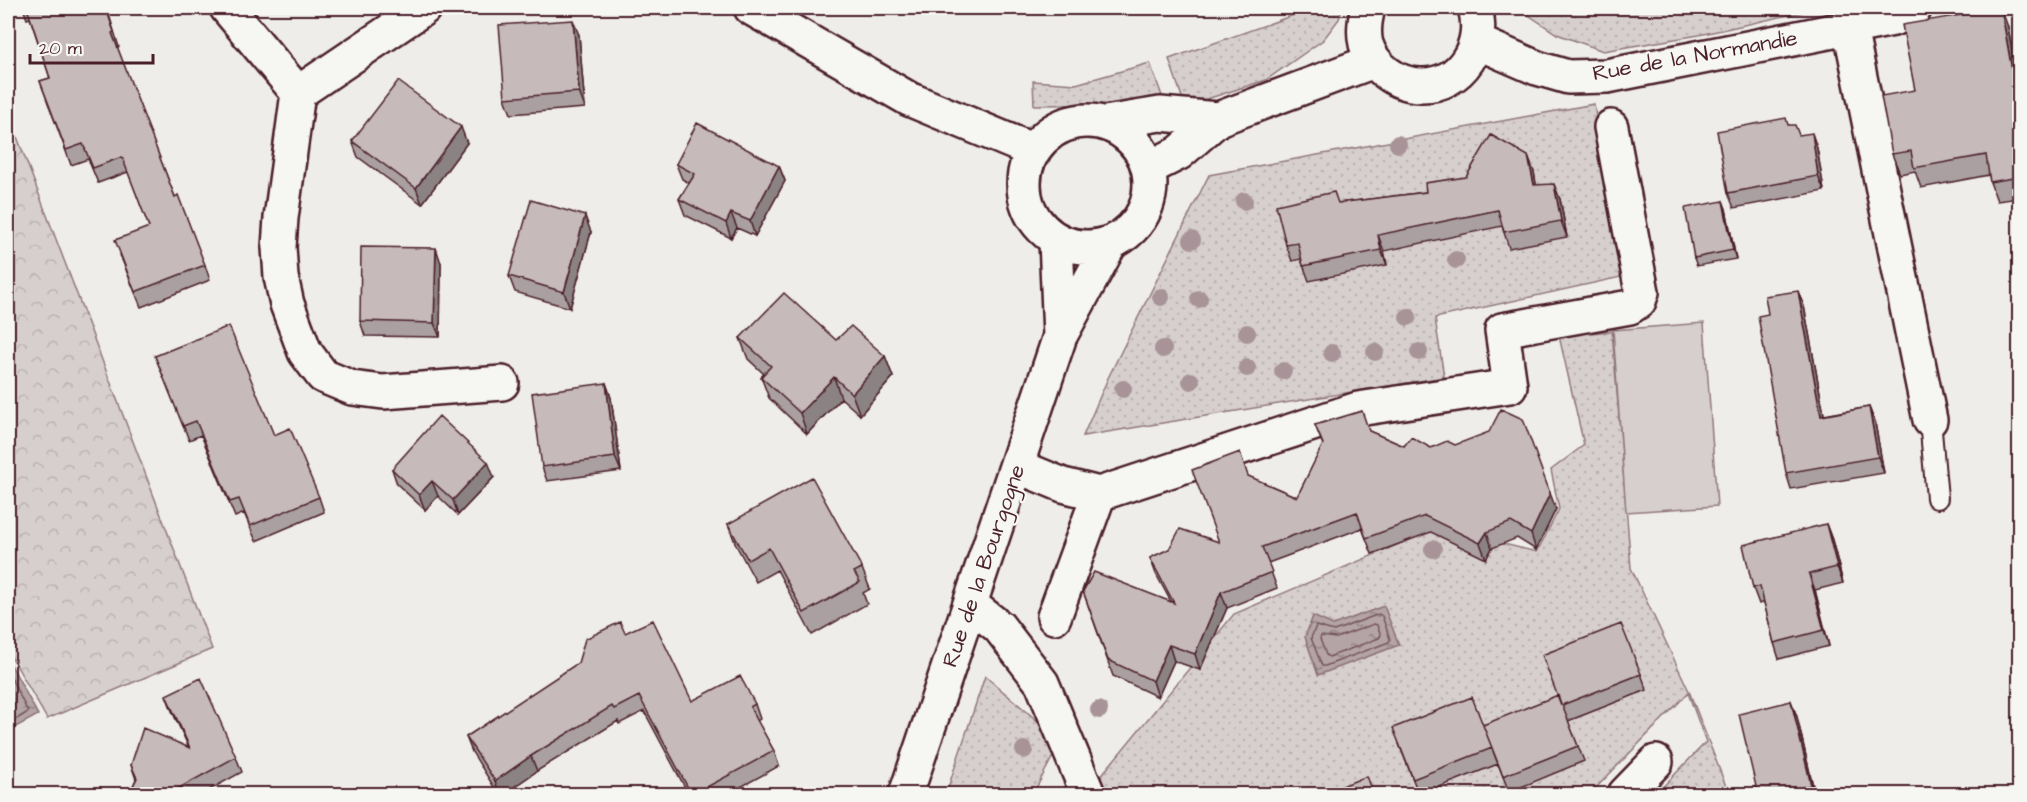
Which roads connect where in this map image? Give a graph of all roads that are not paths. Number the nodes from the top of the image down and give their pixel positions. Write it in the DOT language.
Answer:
graph roads {
  1 [pos="227,8"];
  2 [pos="424,8"];
  3 [pos="751,8"];
  4 [pos="1368,8"];
  5 [pos="1475,8"];
  6 [pos="1915,8"];
  7 [pos="1850,28"];
  8 [pos="1477,42"];
  9 [pos="1374,61"];
  10 [pos="298,93"];
  11 [pos="1218,119"];
  12 [pos="1105,123"];
  13 [pos="1611,127"];
  14 [pos="1034,151"];
  15 [pos="1149,168"];
  16 [pos="1056,240"];
  17 [pos="1110,244"];
  18 [pos="1060,336"];
  19 [pos="502,383"];
  20 [pos="1930,420"];
  21 [pos="1017,466"];
  22 [pos="1100,494"];
  23 [pos="1937,498"];
  24 [pos="971,605"];
  25 [pos="1054,617"];
  26 [pos="1656,762"];
  27 [pos="906,795"];
  28 [pos="1088,795"];
  29 [pos="1625,795"];
  1 -- 10 [label="street"];
  2 -- 10 [label="street"];
  3 -- 14 [label="street"];
  4 -- 9 [label="street"];
  5 -- 8 [label="street"];
  6 -- 7 [label="street, Rue de la Normandie"];
  7 -- 8 [label="street, Rue de la Normandie"];
  7 -- 20 [label="street"];
  8 -- 9 [label="street"];
  9 -- 11 [label="street"];
  10 -- 19 [label="street"];
  11 -- 12 [label="street"];
  11 -- 15 [label="street"];
  12 -- 14 [label="street"];
  12 -- 15 [label="street"];
  13 -- 22 [label="street"];
  14 -- 16 [label="street"];
  15 -- 17 [label="street"];
  16 -- 17 [label="street"];
  16 -- 18 [label="street, Rue de la Bourgogne"];
  17 -- 18 [label="street, Rue de la Bourgogne"];
  18 -- 21 [label="street, Rue de la Bourgogne"];
  20 -- 23 [label="lane"];
  21 -- 22 [label="street"];
  21 -- 24 [label="street, Rue de la Bourgogne"];
  22 -- 25 [label="street"];
  24 -- 27 [label="street, Rue de la Bourgogne"];
  24 -- 28 [label="street"];
  26 -- 29 [label="street"];
}
